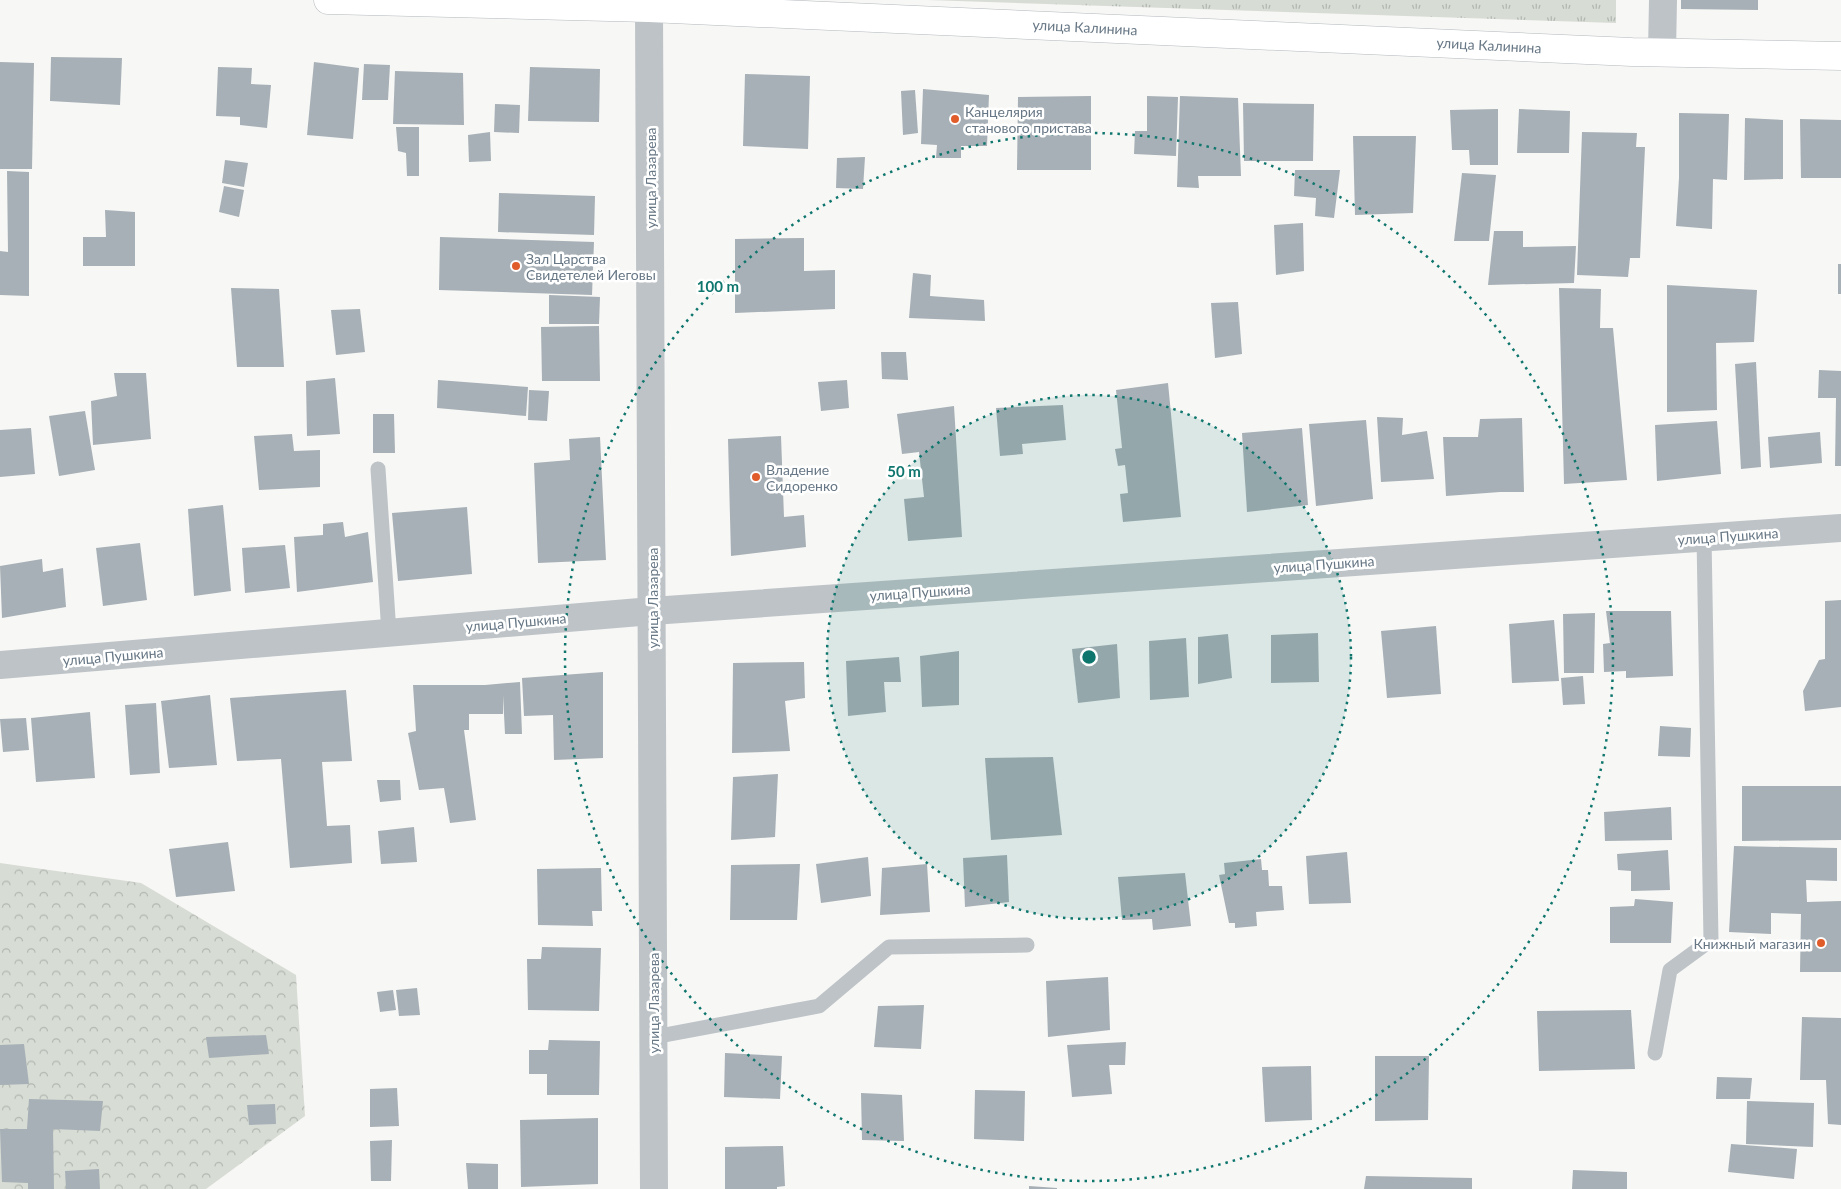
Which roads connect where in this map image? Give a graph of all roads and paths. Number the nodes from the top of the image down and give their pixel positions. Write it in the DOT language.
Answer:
graph roads {
  1 [pos="328,0"];
  2 [pos="1663,0"];
  3 [pos="649,8"];
  4 [pos="1662,52"];
  5 [pos="1841,56"];
  6 [pos="378,469"];
  7 [pos="1841,528"];
  8 [pos="1704,537"];
  9 [pos="652,611"];
  10 [pos="389,633"];
  11 [pos="0,665"];
  12 [pos="1027,946"];
  13 [pos="654,1037"];
  14 [pos="1655,1053"];
  15 [pos="654,1189"];
  1 -- 3 [label="street, улица Калинина"];
  2 -- 4 [label="street"];
  3 -- 4 [label="street, улица Калинина"];
  3 -- 9 [label="street, улица Лазарева"];
  4 -- 5 [label="street, улица Калинина"];
  6 -- 10 [label="lane"];
  7 -- 8 [label="street, улица Пушкина"];
  8 -- 9 [label="street, улица Пушкина"];
  8 -- 14 [label="lane"];
  9 -- 10 [label="street, улица Пушкина"];
  9 -- 13 [label="street, улица Лазарева"];
  10 -- 11 [label="street, улица Пушкина"];
  12 -- 13 [label="lane"];
  13 -- 15 [label="street, улица Лазарева"];
}
